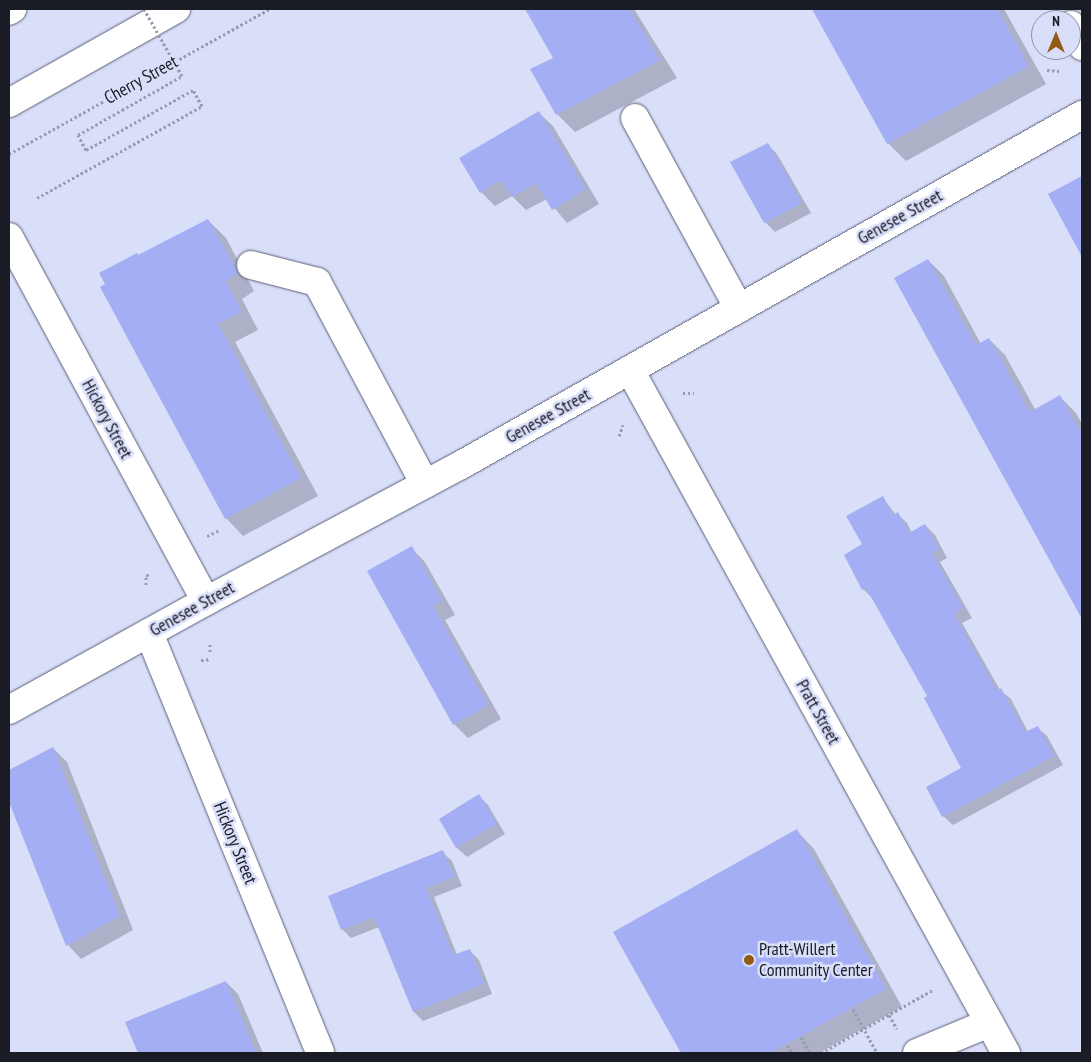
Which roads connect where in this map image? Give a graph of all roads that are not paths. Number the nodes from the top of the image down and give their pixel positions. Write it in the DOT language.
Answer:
graph roads {
  1 [pos="12,9"];
  2 [pos="176,9"];
  3 [pos="9,11"];
  4 [pos="9,104"];
  5 [pos="1082,115"];
  6 [pos="635,118"];
  7 [pos="11,245"];
  8 [pos="251,265"];
  9 [pos="739,309"];
  10 [pos="630,370"];
  11 [pos="425,484"];
  12 [pos="206,601"];
  13 [pos="149,632"];
  14 [pos="9,710"];
  15 [pos="989,1023"];
  16 [pos="923,1052"];
  17 [pos="320,1053"];
  18 [pos="1006,1053"];
  1 -- 3 [label="main road"];
  2 -- 4 [label="main road"];
  5 -- 9 [label="main road, Genesee Street"];
  6 -- 9 [label="main road"];
  7 -- 12 [label="main road, Hickory Street"];
  8 -- 11 [label="main road"];
  9 -- 10 [label="main road, Genesee Street"];
  10 -- 11 [label="main road, Genesee Street"];
  10 -- 15 [label="main road, Pratt Street"];
  11 -- 12 [label="main road, Genesee Street"];
  12 -- 13 [label="main road, Genesee Street"];
  13 -- 14 [label="main road, Genesee Street"];
  13 -- 17 [label="main road, Hickory Street"];
  15 -- 16 [label="main road"];
  15 -- 18 [label="main road, Pratt Street"];
}
